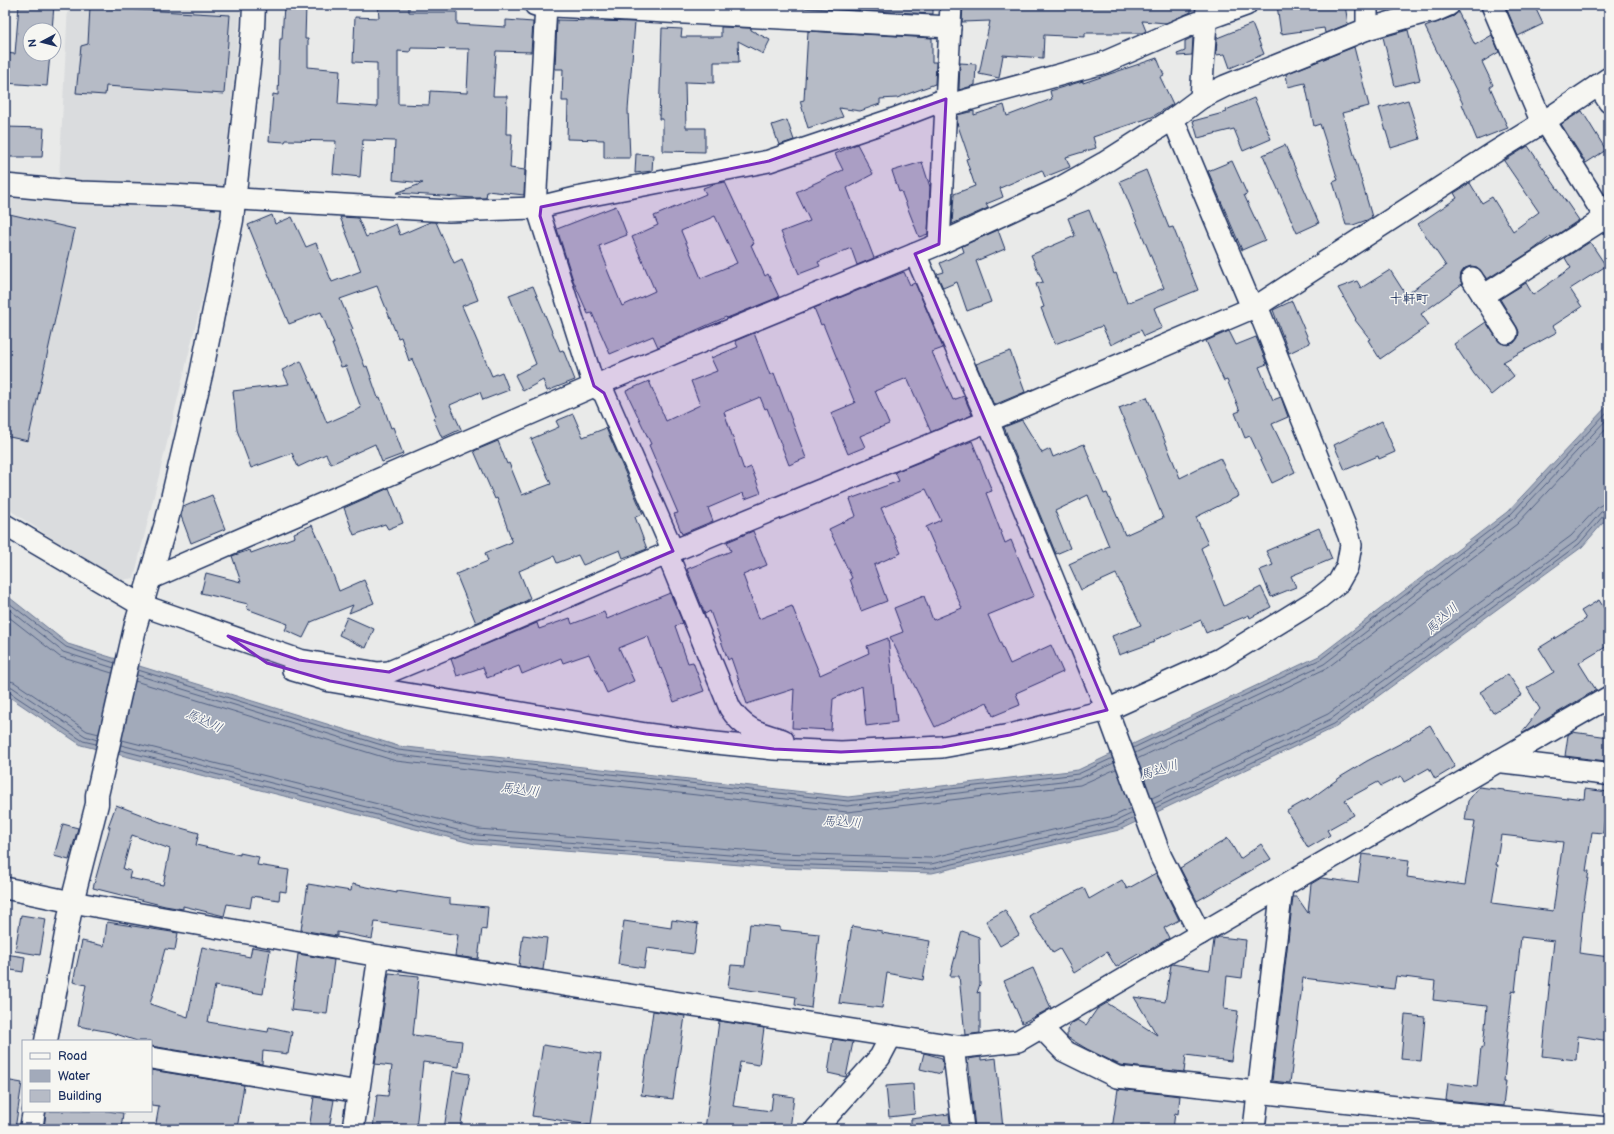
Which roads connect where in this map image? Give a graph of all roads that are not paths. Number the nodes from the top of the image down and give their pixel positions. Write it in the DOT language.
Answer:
graph roads {
  1 [pos="254,5"];
  2 [pos="542,5"];
  3 [pos="951,5"];
  4 [pos="1246,5"];
  5 [pos="1367,5"];
  6 [pos="1449,5"];
  7 [pos="1492,5"];
  8 [pos="719,10"];
  9 [pos="1206,12"];
  10 [pos="950,27"];
  11 [pos="1367,29"];
  12 [pos="1606,88"];
  13 [pos="1201,98"];
  14 [pos="945,102"];
  15 [pos="1173,119"];
  16 [pos="1544,122"];
  17 [pos="5,185"];
  18 [pos="234,198"];
  19 [pos="538,207"];
  20 [pos="1607,220"];
  21 [pos="939,244"];
  22 [pos="915,254"];
  23 [pos="1472,278"];
  24 [pos="1484,296"];
  25 [pos="1257,306"];
  26 [pos="1507,333"];
  27 [pos="594,386"];
  28 [pos="988,421"];
  29 [pos="5,525"];
  30 [pos="670,552"];
  31 [pos="149,579"];
  32 [pos="139,615"];
  33 [pos="228,636"];
  34 [pos="1609,697"];
  35 [pos="1108,713"];
  36 [pos="798,750"];
  37 [pos="1499,761"];
  38 [pos="1609,774"];
  39 [pos="1282,887"];
  40 [pos="5,888"];
  41 [pos="72,902"];
  42 [pos="1200,934"];
  43 [pos="379,956"];
  44 [pos="1041,1027"];
  45 [pos="891,1036"];
  46 [pos="46,1040"];
  47 [pos="953,1046"];
  48 [pos="152,1058"];
  49 [pos="359,1092"];
  50 [pos="1258,1092"];
  51 [pos="34,1112"];
  52 [pos="1609,1128"];
  53 [pos="31,1129"];
  54 [pos="353,1129"];
  55 [pos="816,1129"];
  56 [pos="963,1129"];
  57 [pos="1254,1129"];
  1 -- 18 [label="street"];
  2 -- 8 [label="street"];
  2 -- 19 [label="street"];
  3 -- 10 [label="street"];
  4 -- 9 [label="street"];
  5 -- 11 [label="street"];
  6 -- 11 [label="street"];
  7 -- 16 [label="street"];
  8 -- 10 [label="street"];
  9 -- 13 [label="street"];
  9 -- 14 [label="street"];
  10 -- 14 [label="street"];
  11 -- 13 [label="street"];
  12 -- 16 [label="street"];
  13 -- 15 [label="street"];
  14 -- 19 [label="street"];
  14 -- 21 [label="street"];
  15 -- 21 [label="street"];
  15 -- 25 [label="street"];
  16 -- 20 [label="street"];
  16 -- 25 [label="street"];
  17 -- 18 [label="street"];
  18 -- 19 [label="street"];
  18 -- 31 [label="street"];
  19 -- 27 [label="street"];
  20 -- 24 [label="street"];
  21 -- 22 [label="street"];
  22 -- 27 [label="street"];
  22 -- 28 [label="street"];
  23 -- 24 [label="street"];
  24 -- 26 [label="street"];
  25 -- 28 [label="street"];
  25 -- 35 [label="street"];
  27 -- 30 [label="street"];
  27 -- 31 [label="street"];
  28 -- 30 [label="street"];
  28 -- 35 [label="street"];
  29 -- 32 [label="street"];
  30 -- 33 [label="street"];
  30 -- 36 [label="street"];
  31 -- 32 [label="street"];
  32 -- 33 [label="street"];
  32 -- 41 [label="street"];
  33 -- 36 [label="street"];
  34 -- 37 [label="street"];
  35 -- 36 [label="street"];
  35 -- 42 [label="street"];
  37 -- 38 [label="street"];
  37 -- 39 [label="street"];
  39 -- 42 [label="street"];
  39 -- 50 [label="street"];
  40 -- 41 [label="street"];
  41 -- 43 [label="street"];
  41 -- 46 [label="street"];
  42 -- 44 [label="street"];
  43 -- 45 [label="street"];
  43 -- 49 [label="street"];
  44 -- 47 [label="street"];
  44 -- 50 [label="street"];
  45 -- 47 [label="street"];
  45 -- 55 [label="street"];
  47 -- 56 [label="street"];
  48 -- 49 [label="street"];
  49 -- 54 [label="street"];
  50 -- 52 [label="street"];
  50 -- 57 [label="street"];
  51 -- 53 [label="street"];
}
